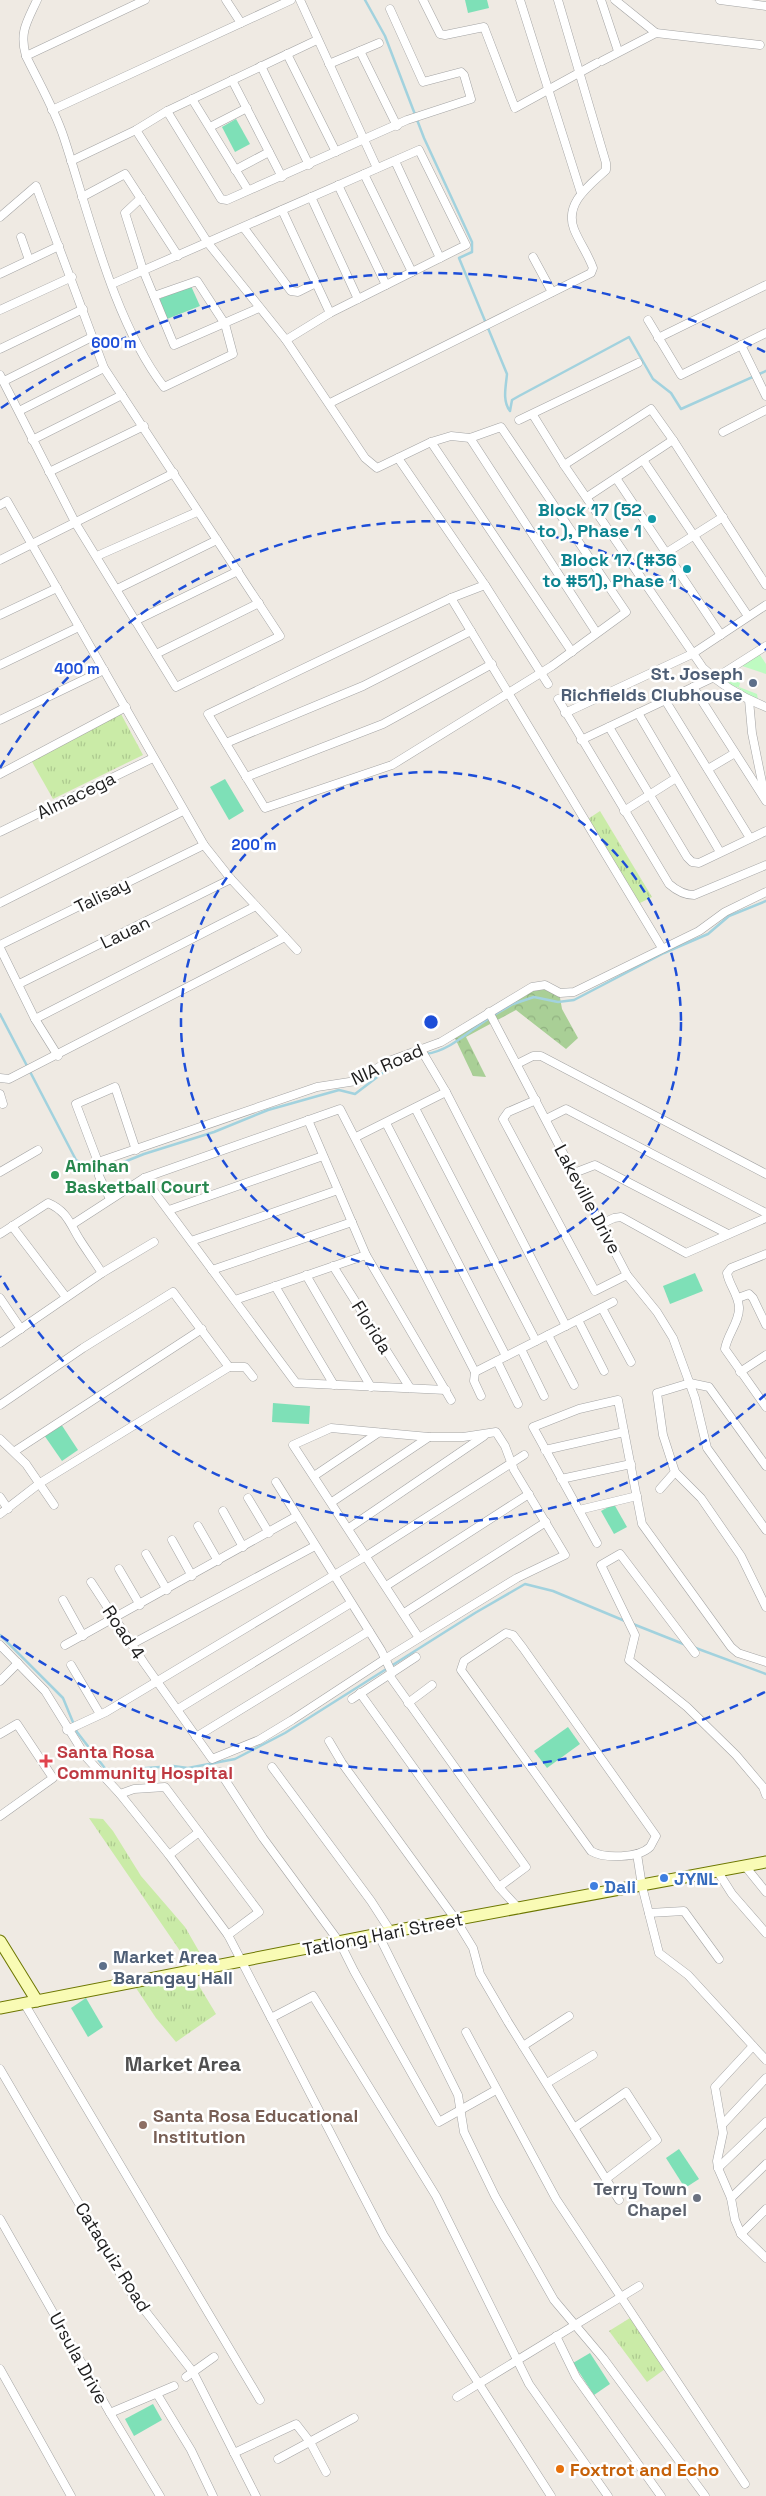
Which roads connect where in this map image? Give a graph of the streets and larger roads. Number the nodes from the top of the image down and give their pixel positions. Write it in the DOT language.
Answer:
graph roads {
  1 [pos="37,0"];
  2 [pos="145,0"];
  3 [pos="226,0"];
  4 [pos="291,0"];
  5 [pos="300,0"];
  6 [pos="424,0"];
  7 [pos="520,0"];
  8 [pos="558,0"];
  9 [pos="601,0"];
  10 [pos="615,0"];
  11 [pos="720,0"];
  12 [pos="766,6"];
  13 [pos="390,9"];
  14 [pos="241,23"];
  15 [pos="656,33"];
  16 [pos="317,40"];
  17 [pos="379,43"];
  18 [pos="760,46"];
  19 [pos="360,51"];
  20 [pos="618,51"];
  21 [pos="287,54"];
  22 [pos="26,56"];
  23 [pos="329,64"];
  24 [pos="261,66"];
  25 [pos="581,74"];
  26 [pos="232,80"];
  27 [pos="549,89"];
  28 [pos="192,99"];
  29 [pos="248,108"];
  30 [pos="52,110"];
  31 [pos="167,111"];
  32 [pos="397,126"];
  33 [pos="210,127"];
  34 [pos="136,130"];
  35 [pos="364,140"];
  36 [pos="269,152"];
  37 [pos="336,152"];
  38 [pos="71,161"];
  39 [pos="395,161"];
  40 [pos="309,165"];
  41 [pos="377,168"];
  42 [pos="235,170"];
  43 [pos="364,174"];
  44 [pos="282,177"];
  45 [pos="338,185"];
  46 [pos="248,190"];
  47 [pos="581,193"];
  48 [pos="82,197"];
  49 [pos="311,197"];
  50 [pos="141,198"];
  51 [pos="282,210"];
  52 [pos="0,217"];
  53 [pos="244,228"];
  54 [pos="21,238"];
  55 [pos="208,243"];
  56 [pos="58,246"];
  57 [pos="178,256"];
  58 [pos="533,257"];
  59 [pos="440,258"];
  60 [pos="29,260"];
  61 [pos="143,270"];
  62 [pos="412,272"];
  63 [pos="0,274"];
  64 [pos="72,278"];
  65 [pos="316,283"];
  66 [pos="112,284"];
  67 [pos="766,284"];
  68 [pos="386,285"];
  69 [pos="552,292"];
  70 [pos="154,296"];
  71 [pos="358,299"];
  72 [pos="259,308"];
  73 [pos="83,309"];
  74 [pos="0,310"];
  75 [pos="330,313"];
  76 [pos="648,320"];
  77 [pos="225,324"];
  78 [pos="766,333"];
  79 [pos="92,336"];
  80 [pos="658,338"];
  81 [pos="286,340"];
  82 [pos="741,346"];
  83 [pos="0,349"];
  84 [pos="638,363"];
  85 [pos="104,368"];
  86 [pos="2,378"];
  87 [pos="764,393"];
  88 [pos="122,394"];
  89 [pos="330,403"];
  90 [pos="766,410"];
  91 [pos="19,411"];
  92 [pos="533,415"];
  93 [pos="519,420"];
  94 [pos="144,426"];
  95 [pos="723,432"];
  96 [pos="470,438"];
  97 [pos="32,440"];
  98 [pos="673,440"];
  99 [pos="431,442"];
  100 [pos="398,458"];
  101 [pos="643,460"];
  102 [pos="564,465"];
  103 [pos="49,472"];
  104 [pos="174,473"];
  105 [pos="616,478"];
  106 [pos="587,497"];
  107 [pos="0,505"];
  108 [pos="198,512"];
  109 [pos="723,517"];
  110 [pos="76,524"];
  111 [pos="695,536"];
  112 [pos="217,540"];
  113 [pos="31,545"];
  114 [pos="666,553"];
  115 [pos="97,556"];
  116 [pos="0,560"];
  117 [pos="238,571"];
  118 [pos="485,585"];
  119 [pos="766,585"];
  120 [pos="57,588"];
  121 [pos="117,589"];
  122 [pos="451,598"];
  123 [pos="259,603"];
  124 [pos="766,605"];
  125 [pos="0,615"];
  126 [pos="748,616"];
  127 [pos="135,621"];
  128 [pos="79,627"];
  129 [pos="471,631"];
  130 [pos="596,632"];
  131 [pos="721,634"];
  132 [pos="766,646"];
  133 [pos="572,652"];
  134 [pos="156,654"];
  135 [pos="692,654"];
  136 [pos="492,664"];
  137 [pos="0,666"];
  138 [pos="104,670"];
  139 [pos="542,672"];
  140 [pos="714,678"];
  141 [pos="548,684"];
  142 [pos="693,687"];
  143 [pos="509,692"];
  144 [pos="558,699"];
  145 [pos="665,700"];
  146 [pos="749,700"];
  147 [pos="126,707"];
  148 [pos="766,707"];
  149 [pos="565,713"];
  150 [pos="638,713"];
  151 [pos="0,720"];
  152 [pos="609,726"];
  153 [pos="581,740"];
  154 [pos="226,743"];
  155 [pos="735,752"];
  156 [pos="153,758"];
  157 [pos="708,770"];
  158 [pos="0,774"];
  159 [pos="246,777"];
  160 [pos="676,778"];
  161 [pos="650,795"];
  162 [pos="766,800"];
  163 [pos="183,811"];
  164 [pos="624,812"];
  165 [pos="766,831"];
  166 [pos="0,832"];
  167 [pos="750,838"];
  168 [pos="204,846"];
  169 [pos="720,852"];
  170 [pos="766,865"];
  171 [pos="231,879"];
  172 [pos="766,892"];
  173 [pos="0,903"];
  174 [pos="256,906"];
  175 [pos="285,937"];
  176 [pos="0,947"];
  177 [pos="662,948"];
  178 [pos="297,950"];
  179 [pos="19,984"];
  180 [pos="488,1012"];
  181 [pos="35,1019"];
  182 [pos="422,1051"];
  183 [pos="58,1056"];
  184 [pos="517,1064"];
  185 [pos="0,1078"];
  186 [pos="446,1092"];
  187 [pos="0,1094"];
  188 [pos="536,1100"];
  189 [pos="3,1104"];
  190 [pos="415,1108"];
  191 [pos="546,1119"];
  192 [pos="308,1120"];
  193 [pos="386,1123"];
  194 [pos="356,1137"];
  195 [pos="38,1150"];
  196 [pos="136,1150"];
  197 [pos="323,1156"];
  198 [pos="98,1162"];
  199 [pos="0,1172"];
  200 [pos="574,1173"];
  201 [pos="766,1174"];
  202 [pos="144,1178"];
  203 [pos="338,1190"];
  204 [pos="110,1199"];
  205 [pos="169,1210"];
  206 [pos="766,1213"];
  207 [pos="766,1218"];
  208 [pos="352,1222"];
  209 [pos="73,1224"];
  210 [pos="601,1224"];
  211 [pos="12,1226"];
  212 [pos="0,1234"];
  213 [pos="728,1234"];
  214 [pos="191,1241"];
  215 [pos="154,1242"];
  216 [pos="766,1254"];
  217 [pos="366,1256"];
  218 [pos="334,1266"];
  219 [pos="212,1270"];
  220 [pos="102,1273"];
  221 [pos="306,1275"];
  222 [pos="627,1275"];
  223 [pos="275,1286"];
  224 [pos="0,1298"];
  225 [pos="66,1298"];
  226 [pos="738,1298"];
  227 [pos="235,1300"];
  228 [pos="613,1302"];
  229 [pos="602,1308"];
  230 [pos="578,1320"];
  231 [pos="766,1325"];
  232 [pos="566,1326"];
  233 [pos="21,1329"];
  234 [pos="202,1329"];
  235 [pos="548,1335"];
  236 [pos="536,1341"];
  237 [pos="0,1343"];
  238 [pos="520,1349"];
  239 [pos="766,1355"];
  240 [pos="506,1356"];
  241 [pos="497,1361"];
  242 [pos="631,1362"];
  243 [pos="229,1366"];
  244 [pos="604,1371"];
  245 [pos="476,1372"];
  246 [pos="740,1372"];
  247 [pos="253,1377"];
  248 [pos="690,1383"];
  249 [pos="334,1385"];
  250 [pos="574,1385"];
  251 [pos="371,1387"];
  252 [pos="410,1388"];
  253 [pos="446,1390"];
  254 [pos="766,1392"];
  255 [pos="482,1396"];
  256 [pos="544,1396"];
  257 [pos="758,1397"];
  258 [pos="451,1400"];
  259 [pos="518,1404"];
  260 [pos="0,1405"];
  261 [pos="766,1407"];
  262 [pos="624,1432"];
  263 [pos="378,1433"];
  264 [pos="486,1434"];
  265 [pos="429,1437"];
  266 [pos="463,1437"];
  267 [pos="0,1439"];
  268 [pos="467,1447"];
  269 [pos="546,1450"];
  270 [pos="15,1451"];
  271 [pos="524,1455"];
  272 [pos="511,1464"];
  273 [pos="631,1464"];
  274 [pos="766,1466"];
  275 [pos="675,1472"];
  276 [pos="314,1476"];
  277 [pos="561,1479"];
  278 [pos="276,1482"];
  279 [pos="40,1483"];
  280 [pos="660,1489"];
  281 [pos="529,1494"];
  282 [pos="637,1496"];
  283 [pos="0,1497"];
  284 [pos="248,1498"];
  285 [pos="332,1502"];
  286 [pos="54,1505"];
  287 [pos="8,1509"];
  288 [pos="579,1510"];
  289 [pos="223,1512"];
  290 [pos="0,1514"];
  291 [pos="297,1516"];
  292 [pos="546,1522"];
  293 [pos="198,1526"];
  294 [pos="349,1528"];
  295 [pos="766,1530"];
  296 [pos="268,1533"];
  297 [pos="172,1540"];
  298 [pos="597,1543"];
  299 [pos="315,1546"];
  300 [pos="243,1547"];
  301 [pos="146,1554"];
  302 [pos="366,1556"];
  303 [pos="218,1561"];
  304 [pos="119,1569"];
  305 [pos="333,1574"];
  306 [pos="192,1576"];
  307 [pos="91,1582"];
  308 [pos="386,1586"];
  309 [pos="168,1590"];
  310 [pos="63,1600"];
  311 [pos="351,1603"];
  312 [pos="140,1605"];
  313 [pos="766,1606"];
  314 [pos="404,1614"];
  315 [pos="114,1618"];
  316 [pos="369,1631"];
  317 [pos="83,1636"];
  318 [pos="419,1638"];
  319 [pos="132,1644"];
  320 [pos="0,1645"];
  321 [pos="65,1646"];
  322 [pos="695,1653"];
  323 [pos="416,1657"];
  324 [pos="766,1662"];
  325 [pos="18,1663"];
  326 [pos="71,1665"];
  327 [pos="388,1668"];
  328 [pos="157,1680"];
  329 [pos="0,1681"];
  330 [pos="432,1685"];
  331 [pos="360,1693"];
  332 [pos="352,1699"];
  333 [pos="408,1703"];
  334 [pos="178,1709"];
  335 [pos="100,1714"];
  336 [pos="70,1729"];
  337 [pos="0,1734"];
  338 [pos="196,1737"];
  339 [pos="329,1741"];
  340 [pos="272,1767"];
  341 [pos="220,1772"];
  342 [pos="120,1794"];
  343 [pos="766,1795"];
  344 [pos="0,1816"];
  345 [pos="199,1832"];
  346 [pos="637,1854"];
  347 [pos="168,1855"];
  348 [pos="766,1862"];
  349 [pos="745,1866"];
  350 [pos="718,1872"];
  351 [pos="642,1886"];
  352 [pos="499,1887"];
  353 [pos="766,1892"];
  354 [pos="519,1909"];
  355 [pos="649,1913"];
  356 [pos="456,1920"];
  357 [pos="391,1932"];
  358 [pos="766,1933"];
  359 [pos="228,1935"];
  360 [pos="379,1936"];
  361 [pos="0,1941"];
  362 [pos="340,1943"];
  363 [pos="719,1959"];
  364 [pos="242,1960"];
  365 [pos="37,2001"];
  366 [pos="24,2003"];
  367 [pos="0,2008"];
  368 [pos="569,2016"];
  369 [pos="272,2018"];
  370 [pos="466,2032"];
  371 [pos="523,2046"];
  372 [pos="753,2046"];
  373 [pos="593,2055"];
  374 [pos="766,2060"];
  375 [pos="0,2069"];
  376 [pos="766,2078"];
  377 [pos="547,2083"];
  378 [pos="496,2090"];
  379 [pos="462,2109"];
  380 [pos="766,2122"];
  381 [pos="722,2125"];
  382 [pos="574,2128"];
  383 [pos="766,2164"];
  384 [pos="718,2168"];
  385 [pos="606,2179"];
  386 [pos="731,2198"];
  387 [pos="619,2200"];
  388 [pos="766,2209"];
  389 [pos="0,2219"];
  390 [pos="741,2234"];
  391 [pos="765,2256"];
  392 [pos="639,2286"];
  393 [pos="621,2297"];
  394 [pos="573,2325"];
  395 [pos="556,2336"];
  396 [pos="214,2357"];
  397 [pos="516,2359"];
  398 [pos="0,2369"];
  399 [pos="194,2372"];
  400 [pos="186,2377"];
  401 [pos="478,2384"];
  402 [pos="174,2386"];
  403 [pos="157,2394"];
  404 [pos="457,2397"];
  405 [pos="260,2400"];
  406 [pos="110,2413"];
  407 [pos="354,2418"];
  408 [pos="310,2442"];
  409 [pos="234,2454"];
  410 [pos="278,2459"];
  411 [pos="326,2472"];
  412 [pos="746,2484"];
  413 [pos="71,2496"];
  414 [pos="160,2496"];
  415 [pos="213,2496"];
  416 [pos="256,2496"];
  417 [pos="551,2496"];
  418 [pos="608,2496"];
  419 [pos="661,2496"];
  420 [pos="705,2496"];
  1 -- 22 [label="street"];
  2 -- 22 [label="street"];
  3 -- 14 [label="street"];
  4 -- 14 [label="street"];
  5 -- 16 [label="street"];
  6 -- 27 [label="street"];
  7 -- 27 [label="street"];
  8 -- 25 [label="street"];
  9 -- 20 [label="street"];
  10 -- 15 [label="street"];
  11 -- 12 [label="street"];
  13 -- 32 [label="street"];
  14 -- 30 [label="street"];
  15 -- 18 [label="street"];
  15 -- 20 [label="street"];
  16 -- 21 [label="street"];
  16 -- 23 [label="street"];
  17 -- 19 [label="street"];
  19 -- 23 [label="street"];
  19 -- 32 [label="street"];
  20 -- 25 [label="street"];
  21 -- 24 [label="street"];
  21 -- 37 [label="street"];
  22 -- 30 [label="street"];
  23 -- 35 [label="street"];
  24 -- 26 [label="street"];
  24 -- 40 [label="street"];
  25 -- 27 [label="street"];
  25 -- 47 [label="street"];
  26 -- 28 [label="street"];
  26 -- 29 [label="street"];
  27 -- 47 [label="street"];
  28 -- 31 [label="street"];
  28 -- 33 [label="street"];
  29 -- 33 [label="street"];
  29 -- 36 [label="street"];
  30 -- 38 [label="street"];
  31 -- 34 [label="street"];
  31 -- 46 [label="street"];
  32 -- 35 [label="street"];
  33 -- 42 [label="street"];
  34 -- 38 [label="street"];
  34 -- 55 [label="street"];
  35 -- 37 [label="street"];
  35 -- 41 [label="street"];
  36 -- 42 [label="street"];
  36 -- 44 [label="street"];
  37 -- 40 [label="street"];
  38 -- 48 [label="street"];
  39 -- 41 [label="street"];
  39 -- 59 [label="street"];
  39 -- 59 [label="street"];
  40 -- 44 [label="street"];
  41 -- 43 [label="street"];
  42 -- 46 [label="street"];
  43 -- 45 [label="street"];
  43 -- 62 [label="street"];
  44 -- 46 [label="street"];
  45 -- 49 [label="street"];
  45 -- 68 [label="street"];
  47 -- 69 [label="street"];
  48 -- 50 [label="street"];
  48 -- 66 [label="street"];
  49 -- 51 [label="street"];
  49 -- 71 [label="street"];
  50 -- 57 [label="street"];
  50 -- 61 [label="street"];
  51 -- 53 [label="street"];
  51 -- 65 [label="street"];
  52 -- 56 [label="street"];
  53 -- 55 [label="street"];
  53 -- 65 [label="street"];
  54 -- 60 [label="street"];
  55 -- 57 [label="street"];
  55 -- 72 [label="street"];
  56 -- 60 [label="street"];
  56 -- 64 [label="street"];
  57 -- 61 [label="street"];
  58 -- 69 [label="street"];
  59 -- 62 [label="street"];
  60 -- 63 [label="street"];
  61 -- 66 [label="street"];
  61 -- 70 [label="street"];
  62 -- 68 [label="street"];
  64 -- 73 [label="street"];
  64 -- 74 [label="street"];
  65 -- 75 [label="street"];
  66 -- 77 [label="street"];
  67 -- 80 [label="street"];
  68 -- 71 [label="street"];
  69 -- 89 [label="street"];
  70 -- 77 [label="street"];
  70 -- 77 [label="street"];
  71 -- 75 [label="street"];
  72 -- 77 [label="street"];
  72 -- 81 [label="street"];
  73 -- 79 [label="street"];
  73 -- 83 [label="street"];
  75 -- 81 [label="street"];
  76 -- 80 [label="street"];
  78 -- 82 [label="street"];
  79 -- 85 [label="street"];
  79 -- 86 [label="street"];
  80 -- 82 [label="street"];
  81 -- 89 [label="street"];
  82 -- 87 [label="street"];
  84 -- 92 [label="street"];
  85 -- 88 [label="street"];
  85 -- 91 [label="street"];
  86 -- 91 [label="street"];
  88 -- 94 [label="street"];
  88 -- 97 [label="street"];
  89 -- 100 [label="street"];
  90 -- 95 [label="street"];
  91 -- 97 [label="street"];
  92 -- 93 [label="street"];
  92 -- 102 [label="street"];
  94 -- 103 [label="street"];
  94 -- 104 [label="street"];
  96 -- 99 [label="street"];
  96 -- 130 [label="street"];
  96 -- 130 [label="street"];
  97 -- 103 [label="street"];
  98 -- 101 [label="street"];
  98 -- 102 [label="street"];
  98 -- 109 [label="street"];
  99 -- 100 [label="street"];
  99 -- 133 [label="street"];
  100 -- 118 [label="street"];
  101 -- 105 [label="street"];
  101 -- 111 [label="street"];
  102 -- 106 [label="street"];
  103 -- 110 [label="street"];
  104 -- 108 [label="street"];
  104 -- 110 [label="street"];
  105 -- 106 [label="street"];
  105 -- 114 [label="street"];
  106 -- 135 [label="street"];
  107 -- 113 [label="street"];
  108 -- 112 [label="street"];
  108 -- 115 [label="street"];
  109 -- 111 [label="street"];
  109 -- 119 [label="street"];
  110 -- 113 [label="street"];
  110 -- 115 [label="street"];
  111 -- 114 [label="street"];
  111 -- 126 [label="street"];
  112 -- 117 [label="street"];
  112 -- 121 [label="street"];
  113 -- 116 [label="street"];
  113 -- 120 [label="street"];
  114 -- 131 [label="street"];
  115 -- 121 [label="street"];
  117 -- 123 [label="street"];
  117 -- 127 [label="street"];
  118 -- 122 [label="street"];
  118 -- 139 [label="street"];
  120 -- 125 [label="street"];
  120 -- 128 [label="street"];
  121 -- 127 [label="street"];
  122 -- 129 [label="street"];
  122 -- 154 [label="street"];
  123 -- 134 [label="street"];
  123 -- 134 [label="street"];
  124 -- 126 [label="street"];
  126 -- 131 [label="street"];
  127 -- 134 [label="street"];
  128 -- 137 [label="street"];
  128 -- 138 [label="street"];
  129 -- 136 [label="street"];
  129 -- 154 [label="street"];
  130 -- 133 [label="street"];
  131 -- 135 [label="street"];
  132 -- 140 [label="street"];
  133 -- 139 [label="street"];
  135 -- 140 [label="street"];
  135 -- 149 [label="street"];
  136 -- 143 [label="street"];
  136 -- 159 [label="street"];
  138 -- 147 [label="street"];
  138 -- 151 [label="street"];
  139 -- 141 [label="street"];
  139 -- 143 [label="street"];
  140 -- 142 [label="street"];
  140 -- 146 [label="street"];
  142 -- 145 [label="street"];
  142 -- 155 [label="street"];
  143 -- 159 [label="street"];
  143 -- 177 [label="street"];
  144 -- 149 [label="street"];
  145 -- 150 [label="street"];
  145 -- 157 [label="street"];
  146 -- 148 [label="street"];
  146 -- 162 [label="street"];
  147 -- 156 [label="street"];
  147 -- 158 [label="street"];
  149 -- 153 [label="street"];
  150 -- 152 [label="street"];
  150 -- 160 [label="street"];
  152 -- 153 [label="street"];
  152 -- 161 [label="street"];
  153 -- 164 [label="street"];
  154 -- 159 [label="street"];
  155 -- 157 [label="street"];
  155 -- 162 [label="street"];
  156 -- 163 [label="street"];
  156 -- 166 [label="street, Almacega"];
  157 -- 167 [label="street"];
  160 -- 161 [label="street"];
  160 -- 169 [label="street"];
  161 -- 164 [label="street"];
  161 -- 169 [label="street"];
  163 -- 168 [label="street"];
  163 -- 173 [label="street"];
  164 -- 170 [label="street"];
  165 -- 167 [label="street"];
  167 -- 169 [label="street"];
  168 -- 171 [label="street"];
  168 -- 176 [label="street, Talisay"];
  171 -- 174 [label="street"];
  171 -- 179 [label="street, Lauan"];
  172 -- 177 [label="street, NIA Road"];
  174 -- 175 [label="street"];
  174 -- 181 [label="street"];
  175 -- 178 [label="street"];
  175 -- 183 [label="street"];
  176 -- 179 [label="street"];
  177 -- 180 [label="street, NIA Road"];
  179 -- 181 [label="street"];
  180 -- 182 [label="street, NIA Road"];
  180 -- 184 [label="street, Lakeville Drive"];
  181 -- 183 [label="street"];
  182 -- 186 [label="street"];
  182 -- 196 [label="street, NIA Road"];
  183 -- 185 [label="street"];
  184 -- 188 [label="street, Lakeville Drive"];
  184 -- 201 [label="street"];
  186 -- 190 [label="street"];
  186 -- 232 [label="street"];
  187 -- 189 [label="street"];
  188 -- 191 [label="street, Lakeville Drive"];
  188 -- 222 [label="street"];
  190 -- 193 [label="street"];
  190 -- 236 [label="street"];
  191 -- 200 [label="street, Lakeville Drive"];
  191 -- 206 [label="street"];
  192 -- 194 [label="street"];
  192 -- 197 [label="street"];
  192 -- 202 [label="street"];
  193 -- 194 [label="street"];
  193 -- 240 [label="street"];
  194 -- 245 [label="street"];
  195 -- 199 [label="street"];
  196 -- 198 [label="street, NIA Road"];
  196 -- 198 [label="street"];
  197 -- 203 [label="street"];
  197 -- 205 [label="street"];
  198 -- 204 [label="street"];
  200 -- 210 [label="street, Lakeville Drive"];
  200 -- 213 [label="street"];
  202 -- 204 [label="street"];
  202 -- 205 [label="street"];
  203 -- 208 [label="street"];
  203 -- 214 [label="street"];
  204 -- 209 [label="street"];
  205 -- 214 [label="street"];
  207 -- 213 [label="street"];
  208 -- 217 [label="street"];
  208 -- 219 [label="street"];
  209 -- 211 [label="street"];
  209 -- 220 [label="street"];
  210 -- 213 [label="street"];
  210 -- 222 [label="street, Lakeville Drive"];
  211 -- 212 [label="street"];
  211 -- 225 [label="street"];
  214 -- 219 [label="street"];
  215 -- 220 [label="street"];
  216 -- 226 [label="street"];
  217 -- 218 [label="street"];
  217 -- 253 [label="street"];
  218 -- 221 [label="street"];
  218 -- 252 [label="street, Florida"];
  219 -- 227 [label="street"];
  220 -- 225 [label="street"];
  221 -- 223 [label="street"];
  221 -- 251 [label="street"];
  222 -- 248 [label="street, Lakeville Drive"];
  223 -- 227 [label="street"];
  223 -- 249 [label="street"];
  224 -- 233 [label="street"];
  225 -- 233 [label="street"];
  226 -- 231 [label="street"];
  226 -- 246 [label="street"];
  227 -- 249 [label="street"];
  228 -- 229 [label="street"];
  229 -- 230 [label="street"];
  229 -- 242 [label="street"];
  230 -- 232 [label="street"];
  230 -- 244 [label="street"];
  232 -- 235 [label="street"];
  233 -- 237 [label="street"];
  234 -- 243 [label="street"];
  234 -- 260 [label="street"];
  234 -- 270 [label="street"];
  235 -- 236 [label="street"];
  235 -- 250 [label="street"];
  236 -- 238 [label="street"];
  238 -- 240 [label="street"];
  238 -- 256 [label="street"];
  239 -- 246 [label="street"];
  240 -- 241 [label="street"];
  241 -- 245 [label="street"];
  241 -- 259 [label="street"];
  243 -- 247 [label="street"];
  243 -- 279 [label="street"];
  245 -- 255 [label="street"];
  246 -- 257 [label="street"];
  248 -- 274 [label="street"];
  248 -- 275 [label="street"];
  248 -- 295 [label="street, Lakeville Drive"];
  249 -- 251 [label="street"];
  251 -- 252 [label="street"];
  252 -- 253 [label="street"];
  253 -- 258 [label="street"];
  254 -- 257 [label="street"];
  257 -- 261 [label="street"];
  262 -- 269 [label="street"];
  262 -- 269 [label="street"];
  262 -- 273 [label="street"];
  263 -- 265 [label="street"];
  263 -- 276 [label="street"];
  263 -- 276 [label="street"];
  264 -- 266 [label="street"];
  264 -- 268 [label="street"];
  264 -- 272 [label="street"];
  265 -- 266 [label="street"];
  265 -- 285 [label="street"];
  266 -- 268 [label="street"];
  267 -- 270 [label="street"];
  268 -- 294 [label="street"];
  269 -- 277 [label="street"];
  270 -- 279 [label="street"];
  271 -- 272 [label="street"];
  272 -- 281 [label="street"];
  272 -- 302 [label="street"];
  273 -- 277 [label="street"];
  273 -- 282 [label="street"];
  275 -- 280 [label="street"];
  275 -- 313 [label="street"];
  276 -- 285 [label="street"];
  277 -- 288 [label="street"];
  278 -- 291 [label="street"];
  279 -- 286 [label="street"];
  279 -- 287 [label="street"];
  281 -- 292 [label="street"];
  281 -- 308 [label="street"];
  282 -- 288 [label="street"];
  282 -- 324 [label="street"];
  283 -- 287 [label="street"];
  284 -- 296 [label="street"];
  285 -- 294 [label="street"];
  287 -- 290 [label="street"];
  288 -- 298 [label="street"];
  289 -- 300 [label="street"];
  291 -- 296 [label="street"];
  291 -- 299 [label="street"];
  292 -- 314 [label="street"];
  292 -- 318 [label="street"];
  293 -- 303 [label="street"];
  294 -- 302 [label="street"];
  296 -- 300 [label="street"];
  297 -- 306 [label="street"];
  299 -- 305 [label="street"];
  299 -- 319 [label="street"];
  300 -- 303 [label="street"];
  301 -- 309 [label="street"];
  302 -- 305 [label="street"];
  302 -- 308 [label="street"];
  303 -- 306 [label="street"];
  304 -- 312 [label="street"];
  305 -- 311 [label="street"];
  305 -- 328 [label="street"];
  306 -- 309 [label="street"];
  307 -- 315 [label="street, Road 4"];
  308 -- 314 [label="street"];
  309 -- 312 [label="street"];
  310 -- 317 [label="street"];
  311 -- 316 [label="street"];
  311 -- 334 [label="street"];
  312 -- 315 [label="street"];
  314 -- 318 [label="street"];
  315 -- 317 [label="street"];
  315 -- 319 [label="street, Road 4"];
  316 -- 327 [label="street"];
  316 -- 338 [label="street"];
  317 -- 321 [label="street"];
  318 -- 327 [label="street"];
  319 -- 328 [label="street, Road 4"];
  320 -- 325 [label="street"];
  322 -- 343 [label="street"];
  323 -- 327 [label="street"];
  325 -- 329 [label="street"];
  325 -- 336 [label="street"];
  326 -- 335 [label="street"];
  327 -- 331 [label="street"];
  327 -- 333 [label="street"];
  327 -- 338 [label="street, Road 4"];
  328 -- 334 [label="street, Road 4"];
  328 -- 335 [label="street"];
  330 -- 333 [label="street"];
  331 -- 332 [label="street"];
  331 -- 352 [label="street"];
  333 -- 352 [label="street"];
  334 -- 338 [label="street, Road 4"];
  335 -- 336 [label="street"];
  336 -- 342 [label="street"];
  337 -- 344 [label="street"];
  339 -- 356 [label="street"];
  340 -- 357 [label="street"];
  341 -- 362 [label="street"];
  342 -- 345 [label="street"];
  342 -- 347 [label="street"];
  345 -- 347 [label="street"];
  345 -- 359 [label="street"];
  346 -- 346 [label="street"];
  346 -- 351 [label="street"];
  347 -- 359 [label="street"];
  348 -- 349 [label="street, Tatlong Hari Street"];
  349 -- 350 [label="street, Tatlong Hari Street"];
  349 -- 353 [label="street"];
  350 -- 351 [label="street, Tatlong Hari Street"];
  350 -- 358 [label="street"];
  351 -- 354 [label="street, Tatlong Hari Street"];
  351 -- 355 [label="street"];
  352 -- 354 [label="street"];
  354 -- 356 [label="street, Tatlong Hari Street"];
  355 -- 363 [label="street"];
  355 -- 372 [label="street"];
  356 -- 357 [label="street, Tatlong Hari Street"];
  356 -- 371 [label="street"];
  357 -- 360 [label="street, Tatlong Hari Street"];
  359 -- 364 [label="street"];
  360 -- 362 [label="street, Tatlong Hari Street"];
  360 -- 379 [label="street"];
  361 -- 365 [label="street"];
  362 -- 364 [label="street, Tatlong Hari Street"];
  362 -- 379 [label="street"];
  364 -- 365 [label="street, Tatlong Hari Street"];
  364 -- 369 [label="street"];
  365 -- 366 [label="street, Tatlong Hari Street"];
  366 -- 367 [label="street, Tatlong Hari Street"];
  366 -- 405 [label="street"];
  368 -- 371 [label="street"];
  369 -- 397 [label="street"];
  369 -- 401 [label="street"];
  370 -- 378 [label="street"];
  371 -- 377 [label="street"];
  372 -- 374 [label="street"];
  372 -- 381 [label="street"];
  373 -- 377 [label="street"];
  375 -- 399 [label="street, Cataquiz Road"];
  376 -- 381 [label="street"];
  377 -- 382 [label="street"];
  378 -- 379 [label="street"];
  378 -- 393 [label="street"];
  379 -- 394 [label="street"];
  380 -- 384 [label="street"];
  381 -- 384 [label="street"];
  382 -- 385 [label="street"];
  382 -- 385 [label="street"];
  383 -- 386 [label="street"];
  384 -- 386 [label="street"];
  385 -- 387 [label="street"];
  386 -- 390 [label="street"];
  388 -- 390 [label="street"];
  389 -- 406 [label="street, Ursula Drive"];
  390 -- 391 [label="street"];
  392 -- 393 [label="street"];
  393 -- 394 [label="street"];
  393 -- 412 [label="street"];
  394 -- 395 [label="street"];
  394 -- 420 [label="street"];
  395 -- 397 [label="street"];
  395 -- 419 [label="street"];
  396 -- 399 [label="street"];
  397 -- 401 [label="street"];
  397 -- 418 [label="street"];
  398 -- 413 [label="street"];
  399 -- 400 [label="street"];
  399 -- 409 [label="street, Cataquiz Road"];
  401 -- 404 [label="street"];
  401 -- 417 [label="street"];
  402 -- 403 [label="street"];
  403 -- 406 [label="street"];
  403 -- 415 [label="street"];
  406 -- 414 [label="street, Ursula Drive"];
  407 -- 408 [label="street"];
  408 -- 409 [label="street"];
  408 -- 410 [label="street"];
  408 -- 411 [label="street"];
  409 -- 416 [label="street, Cataquiz Road"];
}
